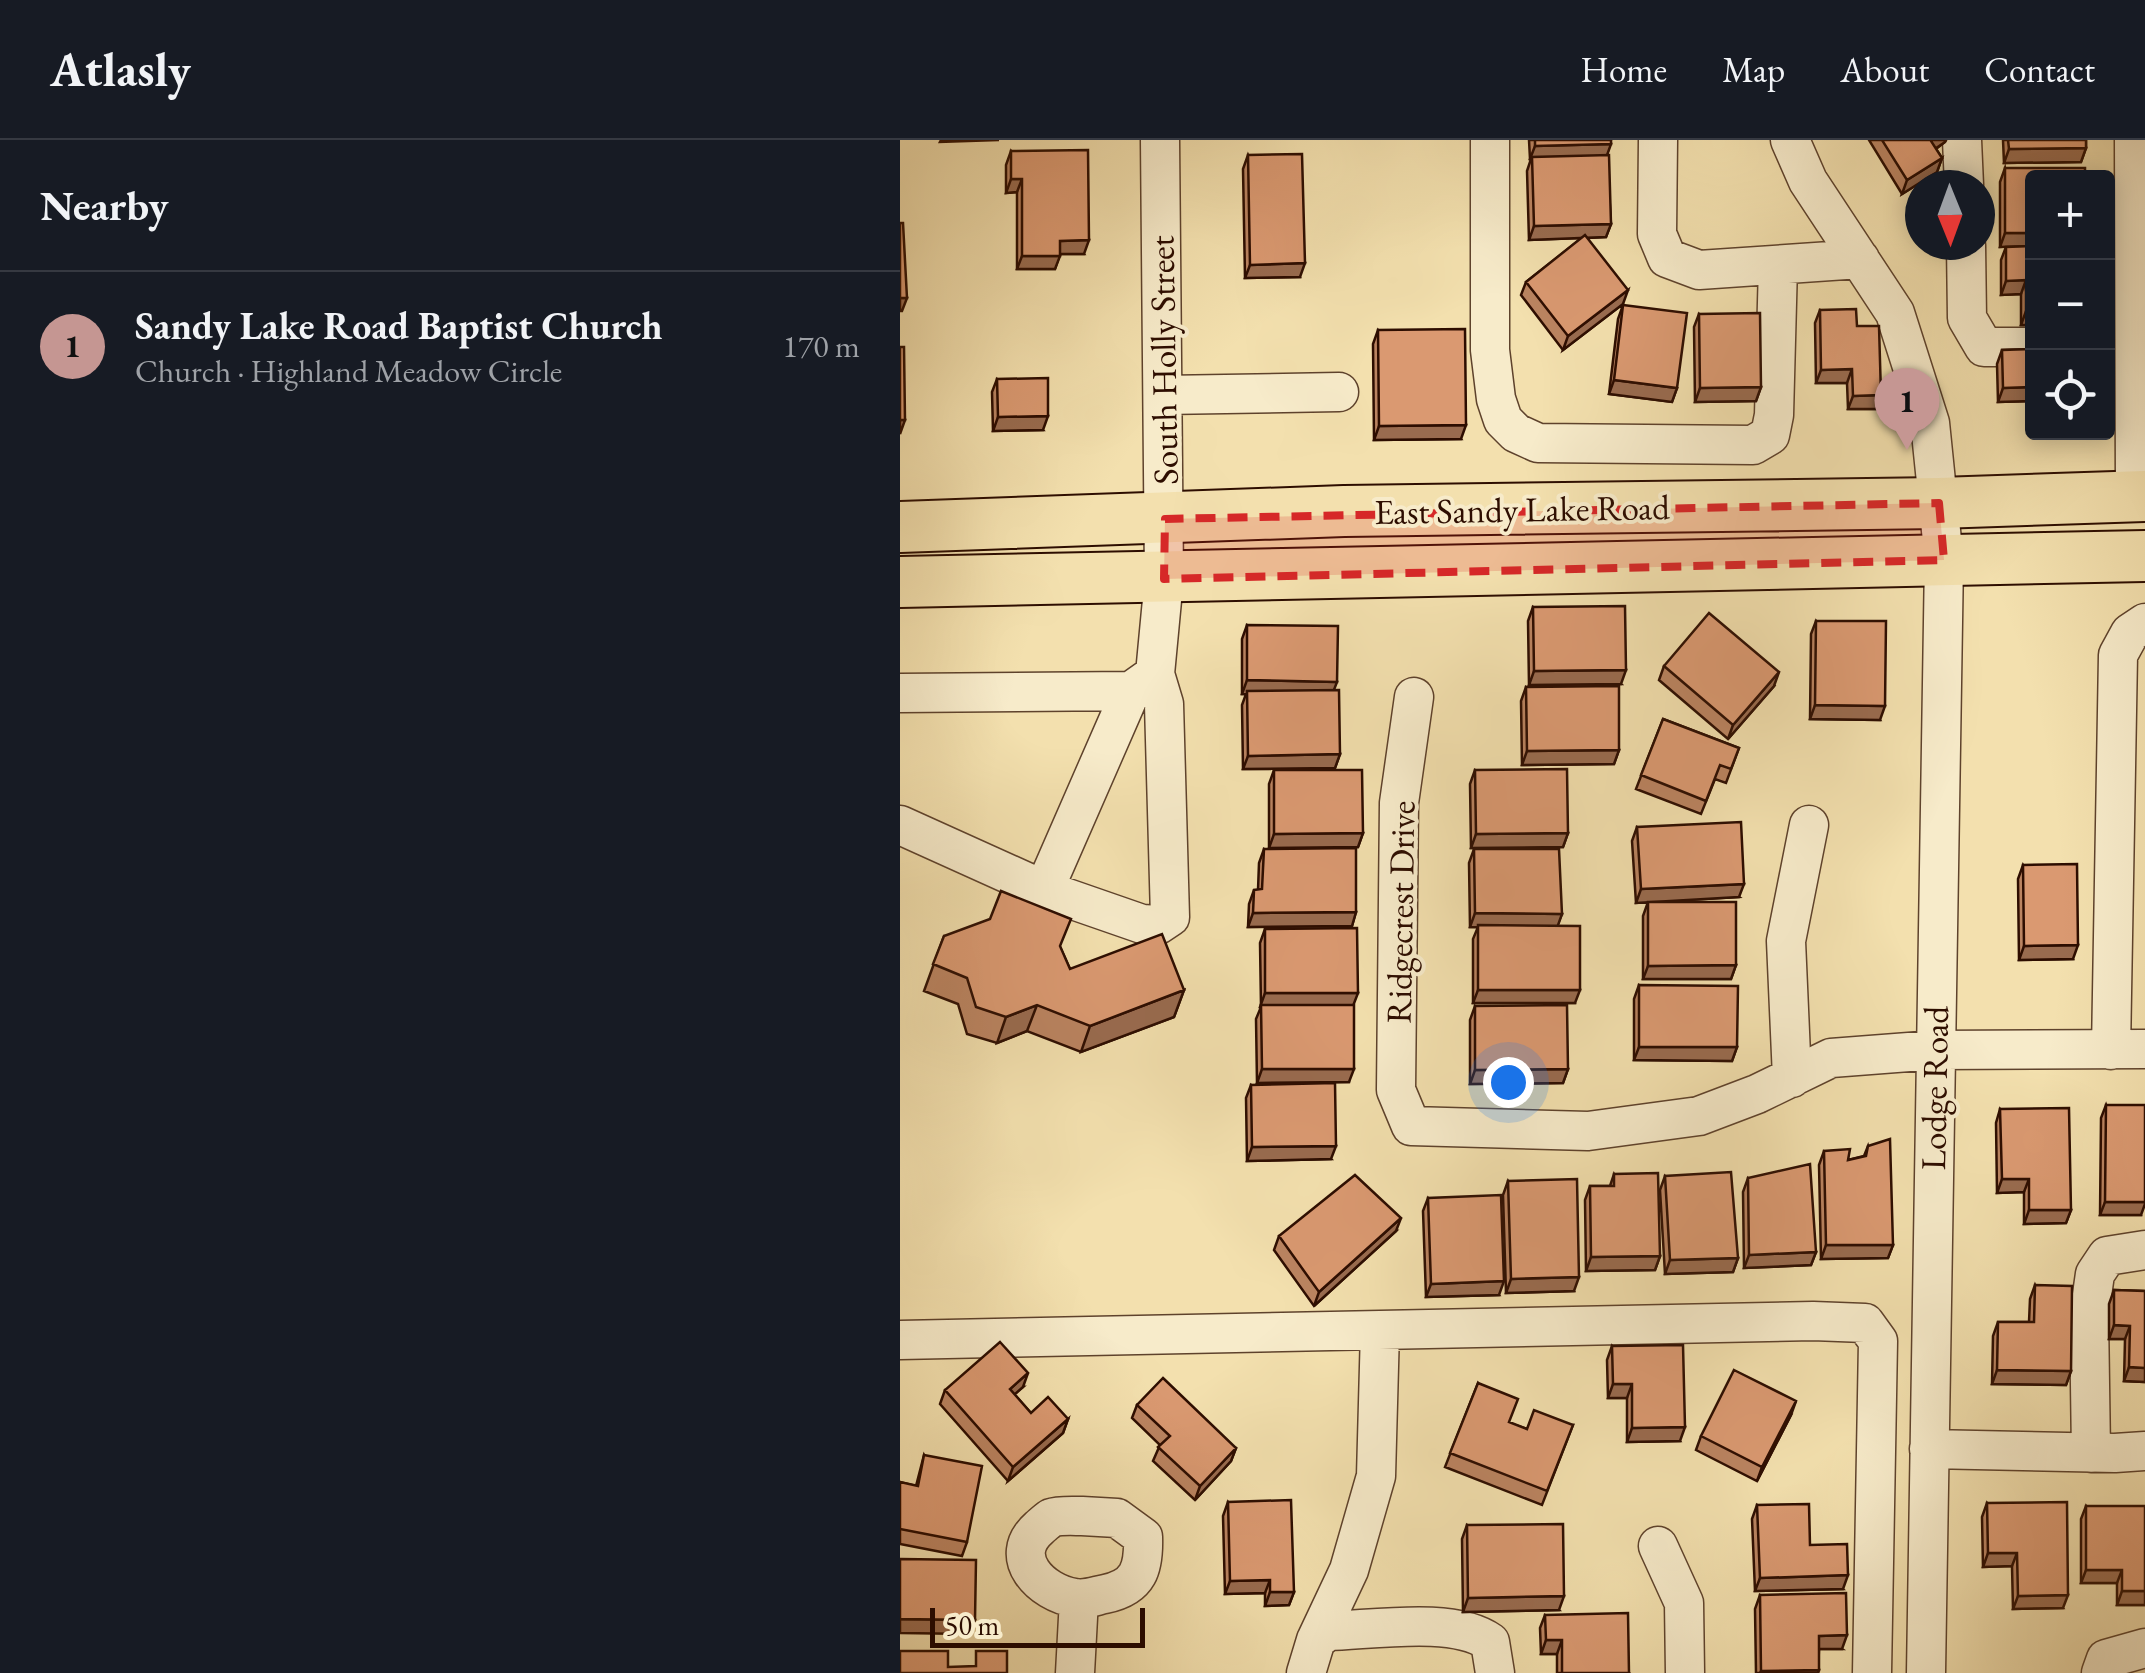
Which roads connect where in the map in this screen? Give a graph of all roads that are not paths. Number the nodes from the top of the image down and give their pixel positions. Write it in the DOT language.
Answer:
graph roads {
  1 [pos="1160,140"];
  2 [pos="1490,140"];
  3 [pos="1658,140"];
  4 [pos="1790,140"];
  5 [pos="1962,140"];
  6 [pos="2134,140"];
  7 [pos="1963,170"];
  8 [pos="1860,259"];
  9 [pos="1966,260"];
  10 [pos="1778,265"];
  11 [pos="2025,347"];
  12 [pos="2129,348"];
  13 [pos="1338,392"];
  14 [pos="1163,395"];
  15 [pos="2140,496"];
  16 [pos="1938,503"];
  17 [pos="1164,519"];
  18 [pos="900,527"];
  19 [pos="2145,556"];
  20 [pos="1944,560"];
  21 [pos="1164,579"];
  22 [pos="900,582"];
  23 [pos="2145,623"];
  24 [pos="1143,682"];
  25 [pos="900,692"];
  26 [pos="1414,697"];
  27 [pos="1809,825"];
  28 [pos="900,826"];
  29 [pos="1044,890"];
  30 [pos="1935,1050"];
  31 [pos="2128,1050"];
  32 [pos="1792,1078"];
  33 [pos="2145,1250"];
  34 [pos="1380,1330"];
  35 [pos="900,1340"];
  36 [pos="1929,1449"];
  37 [pos="2145,1450"];
  38 [pos="2090,1452"];
  39 [pos="1658,1546"];
  40 [pos="1079,1600"];
  41 [pos="2145,1648"];
  42 [pos="1311,1657"];
  43 [pos="1075,1673"];
  44 [pos="1494,1673"];
  45 [pos="1686,1673"];
  46 [pos="1872,1673"];
  47 [pos="1926,1673"];
  48 [pos="2101,1673"];
  1 -- 14 [label="street, South Holly Street"];
  2 -- 10 [label="street"];
  3 -- 10 [label="street"];
  4 -- 8 [label="street, Lodge Road"];
  5 -- 7 [label="street"];
  6 -- 12 [label="street"];
  8 -- 10 [label="street"];
  8 -- 16 [label="street, Lodge Road"];
  9 -- 11 [label="street"];
  12 -- 15 [label="street"];
  13 -- 14 [label="street"];
  14 -- 17 [label="street, South Holly Street"];
  15 -- 16 [label="main road, East Sandy Lake Road"];
  16 -- 17 [label="main road, East Sandy Lake Road"];
  16 -- 20 [label="street, Lodge Road"];
  17 -- 18 [label="main road, East Sandy Lake Road"];
  17 -- 21 [label="street, South Holly Street"];
  19 -- 20 [label="main road, East Sandy Lake Road"];
  20 -- 21 [label="main road, East Sandy Lake Road"];
  20 -- 30 [label="street, Lodge Road"];
  21 -- 22 [label="main road, East Sandy Lake Road"];
  21 -- 24 [label="street, South Holly Street"];
  23 -- 31 [label="street"];
  24 -- 25 [label="street"];
  24 -- 29 [label="street"];
  24 -- 29 [label="street"];
  26 -- 32 [label="street, Ridgecrest Drive"];
  27 -- 32 [label="street"];
  28 -- 29 [label="street"];
  30 -- 31 [label="street"];
  30 -- 32 [label="street"];
  30 -- 36 [label="street, Lodge Road"];
  33 -- 38 [label="street"];
  34 -- 35 [label="street"];
  34 -- 42 [label="street"];
  34 -- 46 [label="street"];
  36 -- 38 [label="street"];
  36 -- 47 [label="street, Lodge Road"];
  37 -- 38 [label="street"];
  39 -- 45 [label="street"];
  40 -- 43 [label="street"];
  41 -- 48 [label="street"];
  42 -- 44 [label="street"];
}
